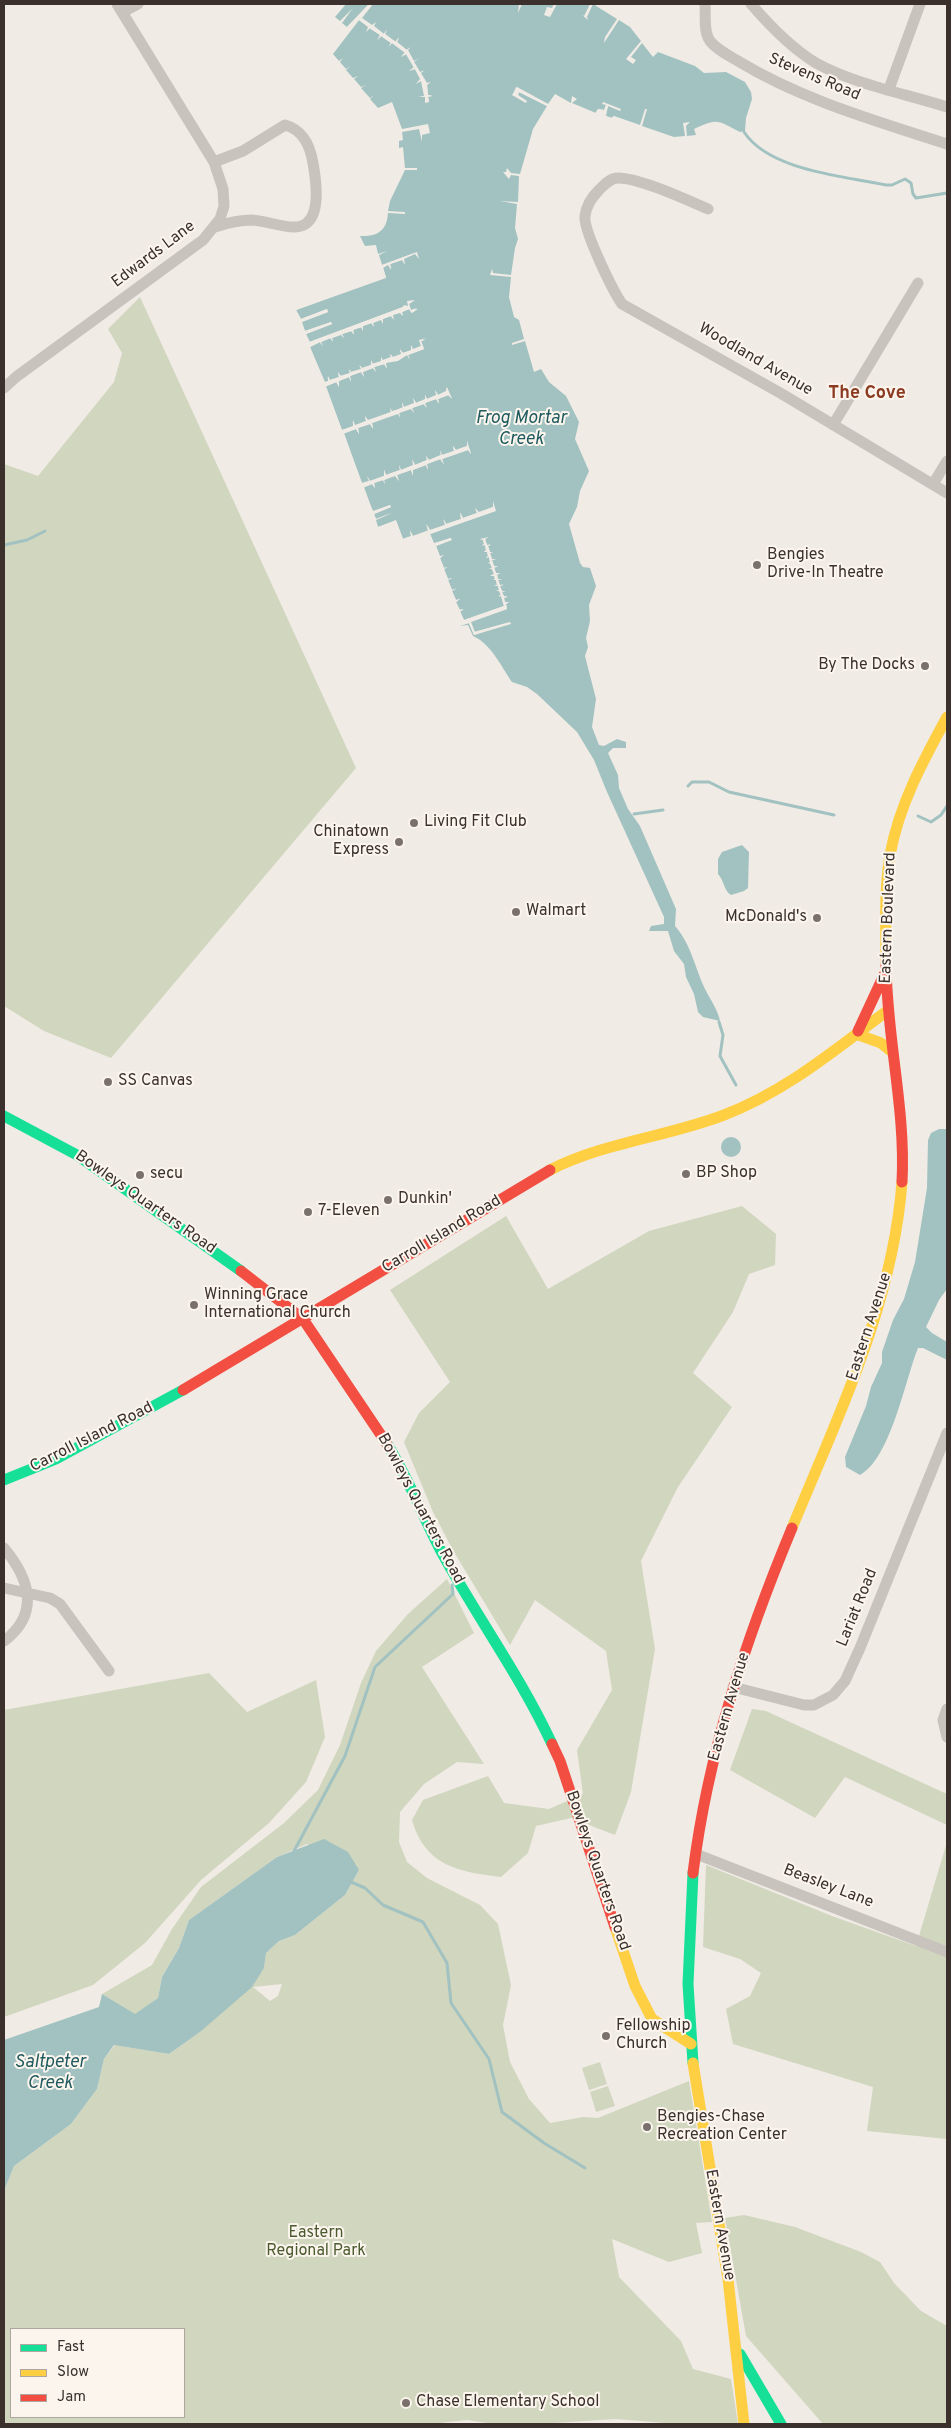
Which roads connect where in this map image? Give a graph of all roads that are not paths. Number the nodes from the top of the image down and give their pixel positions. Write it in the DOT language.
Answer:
graph roads {
  1 [pos="138,4"];
  2 [pos="705,4"];
  3 [pos="751,4"];
  4 [pos="920,4"];
  5 [pos="120,8"];
  6 [pos="889,89"];
  7 [pos="947,107"];
  8 [pos="947,144"];
  9 [pos="214,162"];
  10 [pos="708,209"];
  11 [pos="215,227"];
  12 [pos="918,284"];
  13 [pos="4,388"];
  14 [pos="833,425"];
  15 [pos="947,462"];
  16 [pos="933,484"];
  17 [pos="947,493"];
  18 [pos="947,717"];
  19 [pos="886,971"];
  20 [pos="887,1011"];
  21 [pos="856,1034"];
  22 [pos="892,1052"];
  23 [pos="4,1116"];
  24 [pos="303,1319"];
  25 [pos="947,1432"];
  26 [pos="4,1480"];
  27 [pos="4,1548"];
  28 [pos="4,1588"];
  29 [pos="28,1595"];
  30 [pos="4,1641"];
  31 [pos="109,1671"];
  32 [pos="733,1687"];
  33 [pos="947,1709"];
  34 [pos="947,1737"];
  35 [pos="696,1854"];
  36 [pos="947,1952"];
  37 [pos="689,2022"];
  38 [pos="671,2029"];
  39 [pos="691,2044"];
  40 [pos="737,2350"];
  41 [pos="744,2424"];
  42 [pos="781,2424"];
  1 -- 5 [label="street"];
  2 -- 8 [label="street, Stevens Road"];
  3 -- 6 [label="street"];
  4 -- 6 [label="street"];
  5 -- 9 [label="street, Edwards Lane"];
  6 -- 7 [label="street"];
  9 -- 11 [label="street, Edwards Lane"];
  9 -- 11 [label="street"];
  10 -- 14 [label="street, Woodland Avenue"];
  11 -- 13 [label="street, Edwards Lane"];
  12 -- 14 [label="street"];
  14 -- 16 [label="street, Woodland Avenue"];
  15 -- 16 [label="street"];
  16 -- 17 [label="street, Woodland Avenue"];
  18 -- 19 [label="street, Eastern Boulevard"];
  19 -- 20 [label="street, Eastern Boulevard"];
  19 -- 21 [label="street"];
  20 -- 21 [label="street, Carroll Island Road"];
  20 -- 22 [label="street, Eastern Avenue"];
  21 -- 22 [label="street"];
  21 -- 24 [label="street, Carroll Island Road"];
  22 -- 32 [label="street, Eastern Avenue"];
  23 -- 24 [label="street, Bowleys Quarters Road"];
  24 -- 26 [label="street, Carroll Island Road"];
  24 -- 38 [label="street, Bowleys Quarters Road"];
  25 -- 32 [label="street, Lariat Road"];
  27 -- 29 [label="street"];
  28 -- 29 [label="street"];
  29 -- 30 [label="street"];
  29 -- 31 [label="street"];
  32 -- 35 [label="street, Eastern Avenue"];
  33 -- 34 [label="street"];
  35 -- 36 [label="street, Beasley Lane"];
  35 -- 37 [label="street, Eastern Avenue"];
  37 -- 38 [label="street"];
  37 -- 39 [label="street, Eastern Avenue"];
  38 -- 39 [label="street, Bowleys Quarters Road"];
  39 -- 40 [label="street, Eastern Avenue"];
  40 -- 41 [label="street, Eastern Avenue"];
  40 -- 42 [label="street"];
}
